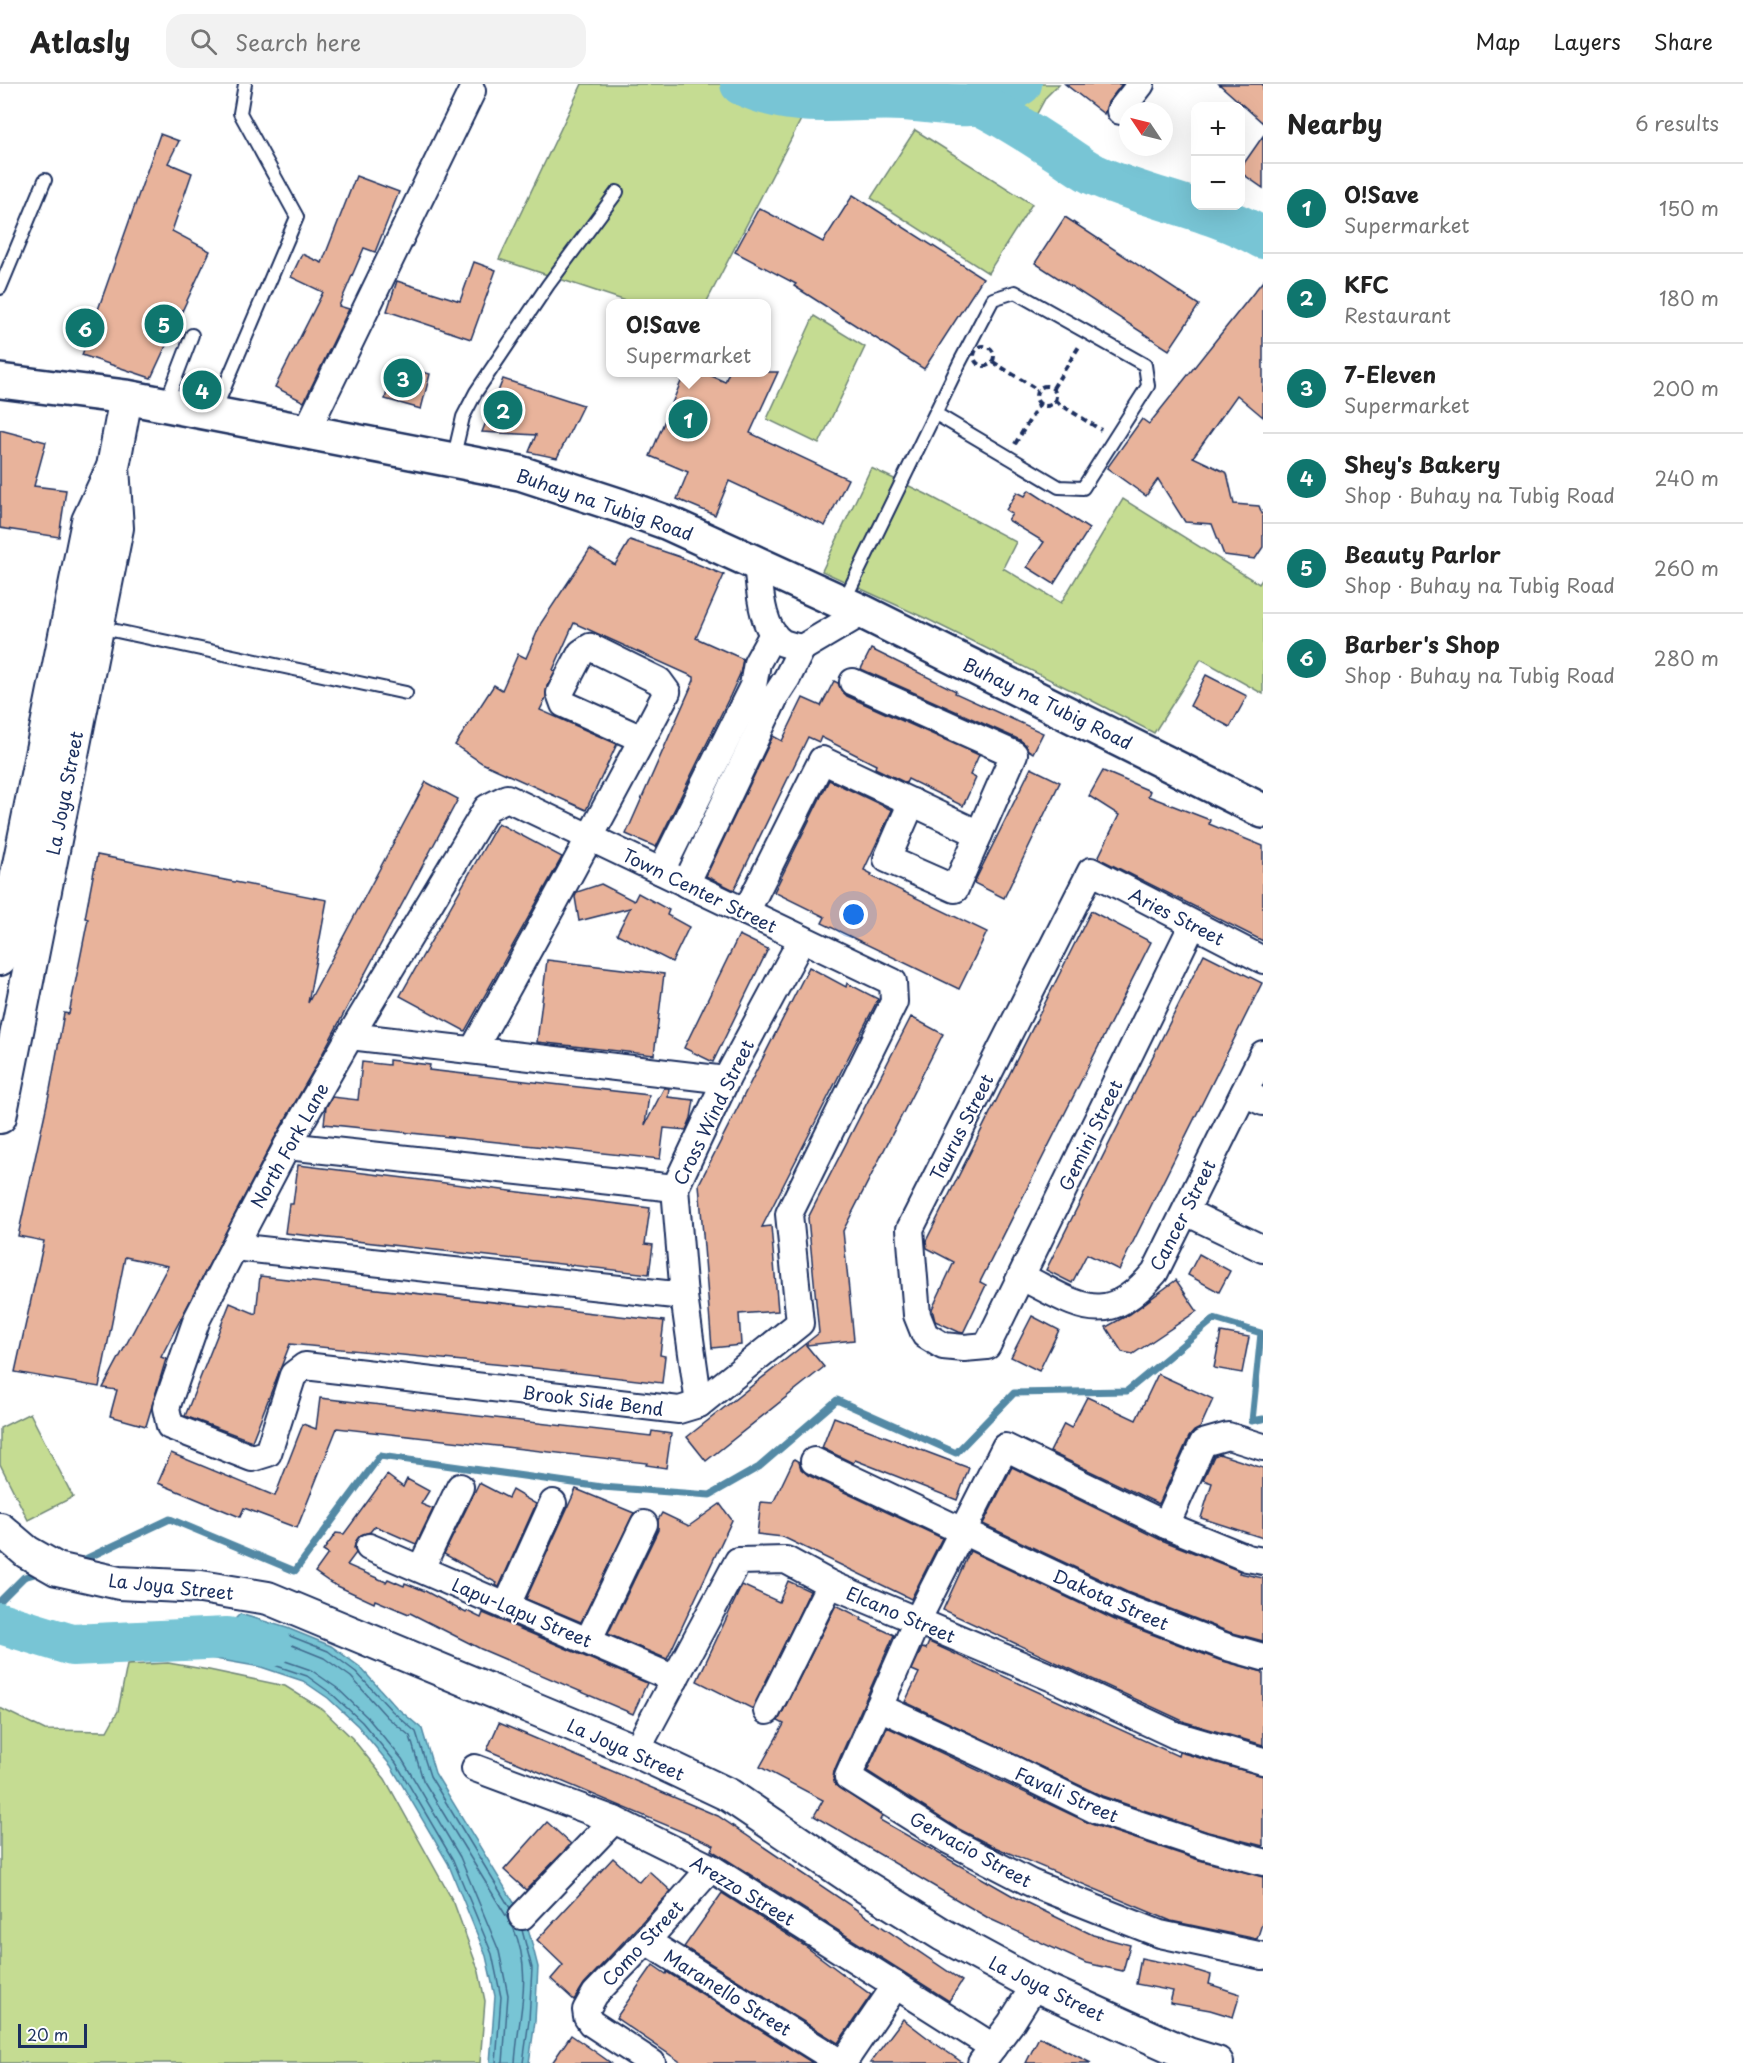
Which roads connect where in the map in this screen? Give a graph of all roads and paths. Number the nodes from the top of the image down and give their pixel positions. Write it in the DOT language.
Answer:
graph roads {
  1 [pos="245,84"];
  2 [pos="1141,84"];
  3 [pos="472,91"];
  4 [pos="1127,102"];
  5 [pos="45,180"];
  6 [pos="617,192"];
  7 [pos="0,288"];
  8 [pos="1088,333"];
  9 [pos="192,335"];
  10 [pos="993,362"];
  11 [pos="0,381"];
  12 [pos="1053,388"];
  13 [pos="1038,390"];
  14 [pos="126,397"];
  15 [pos="1055,401"];
  16 [pos="166,404"];
  17 [pos="1040,404"];
  18 [pos="213,413"];
  19 [pos="936,414"];
  20 [pos="306,432"];
  21 [pos="1114,439"];
  22 [pos="1007,456"];
  23 [pos="453,460"];
  24 [pos="113,467"];
  25 [pos="756,563"];
  26 [pos="853,608"];
  27 [pos="97,626"];
  28 [pos="773,634"];
  29 [pos="802,648"];
  30 [pos="853,682"];
  31 [pos="406,693"];
  32 [pos="642,739"];
  33 [pos="507,798"];
  34 [pos="912,802"];
  35 [pos="1263,811"];
  36 [pos="979,834"];
  37 [pos="590,837"];
  38 [pos="661,871"];
  39 [pos="1091,872"];
  40 [pos="686,884"];
  41 [pos="746,912"];
  42 [pos="1193,924"];
  43 [pos="802,939"];
  44 [pos="0,959"];
  45 [pos="1263,960"];
  46 [pos="893,982"];
  47 [pos="350,1036"];
  48 [pos="473,1050"];
  49 [pos="1263,1054"];
  50 [pos="726,1080"];
  51 [pos="1254,1098"];
  52 [pos="0,1117"];
  53 [pos="287,1146"];
  54 [pos="675,1188"];
  55 [pos="1186,1212"];
  56 [pos="234,1246"];
  57 [pos="1263,1249"];
  58 [pos="1022,1276"];
  59 [pos="684,1296"];
  60 [pos="987,1346"];
  61 [pos="699,1404"];
  62 [pos="1263,1447"];
  63 [pos="268,1453"];
  64 [pos="814,1461"];
  65 [pos="460,1487"];
  66 [pos="553,1503"];
  67 [pos="644,1524"];
  68 [pos="1166,1526"];
  69 [pos="0,1529"];
  70 [pos="963,1531"];
  71 [pos="369,1546"];
  72 [pos="1263,1561"];
  73 [pos="421,1568"];
  74 [pos="830,1584"];
  75 [pos="507,1605"];
  76 [pos="917,1621"];
  77 [pos="588,1641"];
  78 [pos="1263,1657"];
  79 [pos="675,1678"];
  80 [pos="879,1707"];
  81 [pos="767,1711"];
  82 [pos="636,1752"];
  83 [pos="1263,1761"];
  84 [pos="475,1768"];
  85 [pos="614,1820"];
  86 [pos="1263,1862"];
  87 [pos="711,1868"];
  88 [pos="522,1916"];
  89 [pos="646,1941"];
  90 [pos="1263,1956"];
  91 [pos="896,1985"];
  92 [pos="1035,1985"];
  93 [pos="987,2055"];
  94 [pos="652,2063"];
  95 [pos="842,2063"];
  96 [pos="1217,2063"];
  1 -- 18 [label="lane"];
  2 -- 4 [label="street"];
  3 -- 20 [label="street"];
  5 -- 7 [label="lane"];
  6 -- 23 [label="lane"];
  8 -- 12 [label="path"];
  8 -- 19 [label="lane"];
  8 -- 21 [label="lane"];
  9 -- 16 [label="lane"];
  10 -- 13 [label="path"];
  11 -- 14 [label="main road, Buhay na Tubig Road"];
  12 -- 13 [label="path"];
  12 -- 15 [label="path"];
  13 -- 17 [label="path"];
  14 -- 16 [label="main road, Buhay na Tubig Road"];
  14 -- 24 [label="street, La Joya Street"];
  15 -- 17 [label="path"];
  15 -- 21 [label="path"];
  16 -- 18 [label="main road, Buhay na Tubig Road"];
  17 -- 22 [label="path"];
  18 -- 20 [label="main road, Buhay na Tubig Road"];
  19 -- 22 [label="lane"];
  19 -- 26 [label="lane"];
  20 -- 23 [label="main road, Buhay na Tubig Road"];
  21 -- 22 [label="lane"];
  23 -- 25 [label="main road, Buhay na Tubig Road"];
  24 -- 27 [label="street, La Joya Street"];
  24 -- 44 [label="street, La Joya Street"];
  25 -- 26 [label="main road, Buhay na Tubig Road"];
  25 -- 28 [label="street"];
  26 -- 29 [label="street"];
  26 -- 35 [label="main road, Buhay na Tubig Road"];
  27 -- 31 [label="lane"];
  27 -- 52 [label="street, La Joya Street"];
  28 -- 29 [label="street"];
  28 -- 38 [label="street"];
  29 -- 40 [label="street"];
  30 -- 36 [label="street"];
  32 -- 37 [label="street"];
  33 -- 37 [label="street, Town Center Street"];
  33 -- 47 [label="street, North Fork Lane"];
  34 -- 36 [label="street"];
  34 -- 36 [label="street"];
  34 -- 41 [label="street"];
  37 -- 38 [label="street, Town Center Street"];
  37 -- 48 [label="street"];
  38 -- 40 [label="street, Town Center Street"];
  39 -- 42 [label="street, Aries Street"];
  39 -- 60 [label="street, Taurus Street"];
  40 -- 41 [label="street, Town Center Street"];
  41 -- 43 [label="street, Town Center Street"];
  42 -- 45 [label="street, Aries Street"];
  42 -- 58 [label="street, Gemini Street"];
  43 -- 46 [label="street, Town Center Street"];
  43 -- 50 [label="street, Cross Wind Street"];
  46 -- 61 [label="street, Brook Side Bend"];
  47 -- 48 [label="street"];
  47 -- 53 [label="street, North Fork Lane"];
  48 -- 50 [label="street"];
  49 -- 51 [label="street, Cancer Street"];
  50 -- 54 [label="street, Cross Wind Street"];
  51 -- 55 [label="street, Cancer Street"];
  53 -- 54 [label="street"];
  53 -- 56 [label="street, North Fork Lane"];
  54 -- 59 [label="street, Cross Wind Street"];
  55 -- 57 [label="street"];
  55 -- 58 [label="street, Cancer Street"];
  56 -- 59 [label="street"];
  56 -- 63 [label="street, North Fork Lane"];
  58 -- 60 [label="street, Gemini Street"];
  59 -- 61 [label="street, Cross Wind Street"];
  61 -- 63 [label="street, Brook Side Bend"];
  62 -- 68 [label="street"];
  64 -- 70 [label="street, Dakota Street"];
  65 -- 73 [label="street"];
  66 -- 75 [label="street"];
  67 -- 77 [label="street"];
  68 -- 70 [label="street, Gervacio Street"];
  68 -- 72 [label="street"];
  69 -- 82 [label="street, La Joya Street"];
  70 -- 76 [label="street, Gervacio Street"];
  70 -- 78 [label="street, Dakota Street"];
  71 -- 73 [label="street, Lapu-Lapu Street"];
  73 -- 75 [label="street, Lapu-Lapu Street"];
  74 -- 76 [label="street, Elcano Street"];
  74 -- 79 [label="street, Elcano Street"];
  74 -- 81 [label="street"];
  75 -- 77 [label="street, Lapu-Lapu Street"];
  76 -- 80 [label="street, Gervacio Street"];
  76 -- 83 [label="street, Elcano Street"];
  77 -- 79 [label="street, Lapu-Lapu Street"];
  79 -- 82 [label="street, Elcano Street"];
  80 -- 86 [label="street, Favali Street"];
  80 -- 90 [label="street, Gervacio Street"];
  82 -- 92 [label="street, La Joya Street"];
  84 -- 85 [label="street, Arezzo Street"];
  85 -- 87 [label="street, Arezzo Street"];
  85 -- 88 [label="street"];
  87 -- 89 [label="street, Como Street"];
  87 -- 91 [label="street, Arezzo Street"];
  89 -- 94 [label="street, Como Street"];
  89 -- 95 [label="street, Maranello Street"];
  91 -- 93 [label="street, Arezzo Street"];
  91 -- 95 [label="street"];
  92 -- 93 [label="street"];
  92 -- 96 [label="street, La Joya Street"];
}
